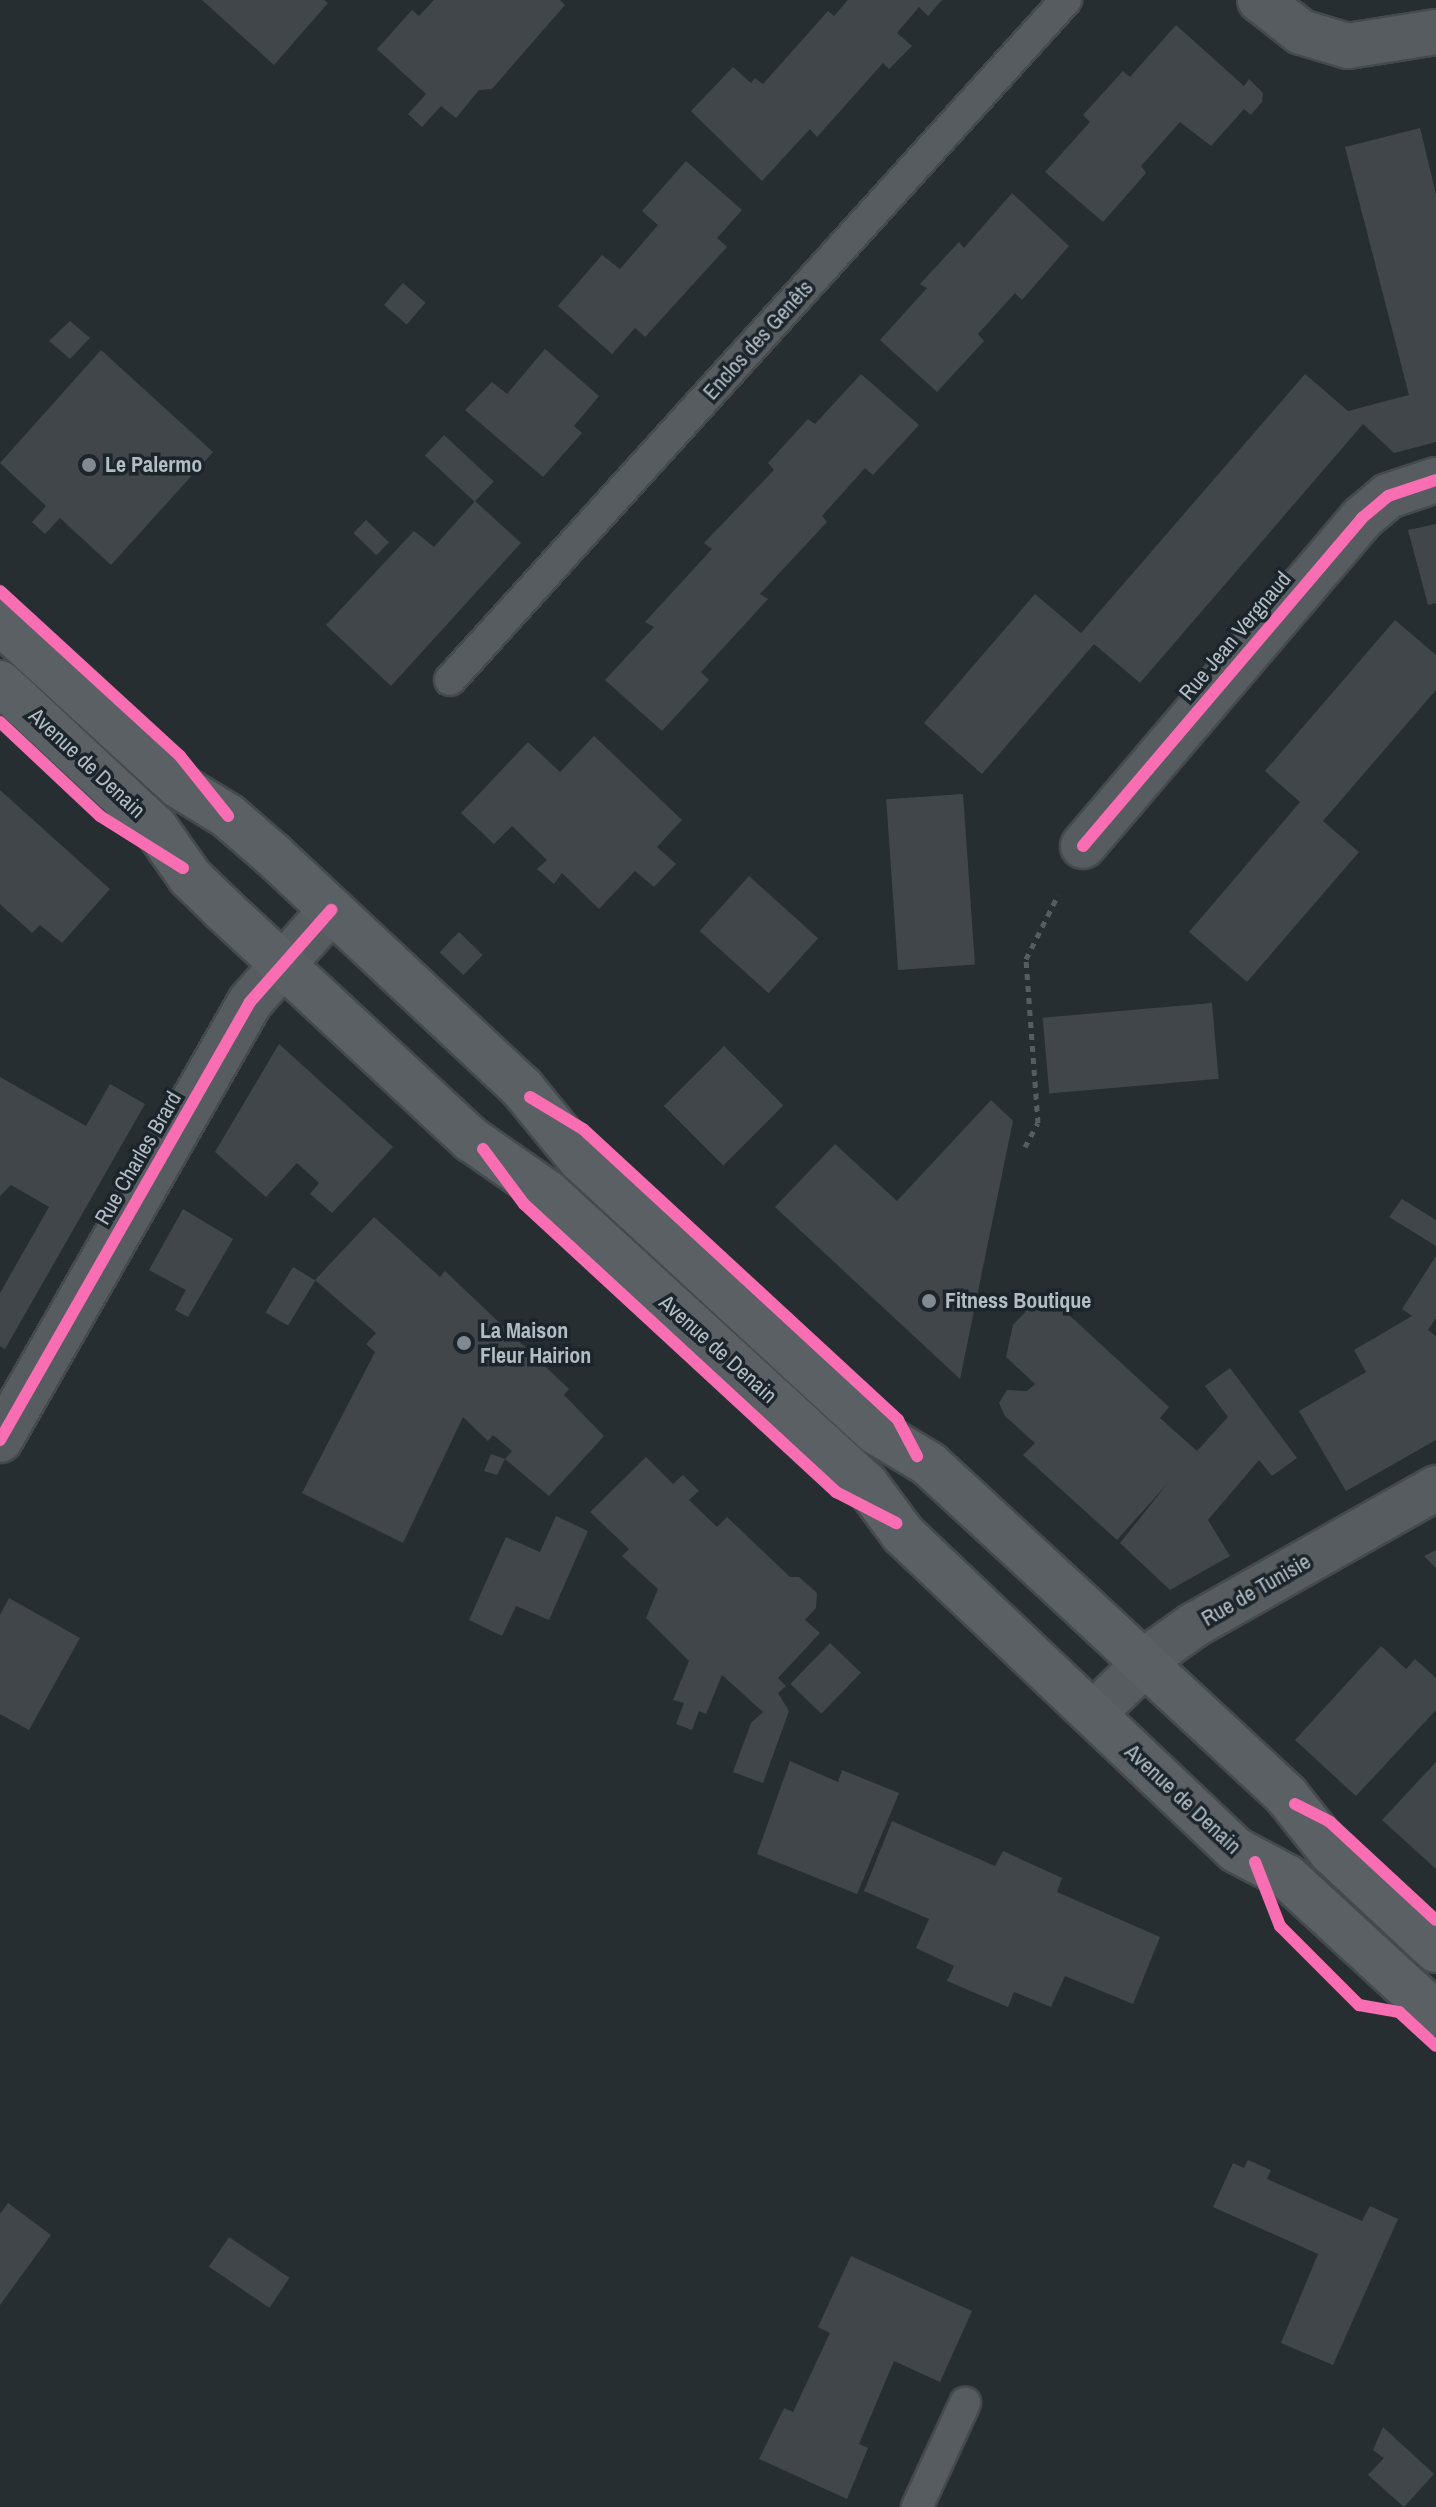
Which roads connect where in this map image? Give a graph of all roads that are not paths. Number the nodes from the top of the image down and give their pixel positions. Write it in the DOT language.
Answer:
graph roads {
  1 [pos="1066,0"];
  2 [pos="1260,0"];
  3 [pos="1436,32"];
  4 [pos="1436,480"];
  5 [pos="0,622"];
  6 [pos="450,680"];
  7 [pos="0,683"];
  8 [pos="1083,846"];
  9 [pos="331,910"];
  10 [pos="283,963"];
  11 [pos="0,1440"];
  12 [pos="1436,1488"];
  13 [pos="1145,1664"];
  14 [pos="1093,1714"];
  15 [pos="1436,1950"];
  16 [pos="1436,2014"];
  17 [pos="965,2403"];
  18 [pos="917,2507"];
  1 -- 6 [label="lane, Enclos des Genêts"];
  2 -- 3 [label="street"];
  4 -- 8 [label="street, Rue Jean Vergnaud"];
  5 -- 9 [label="main road, Avenue de Denain"];
  7 -- 10 [label="main road, Avenue de Denain"];
  9 -- 10 [label="street, Rue Charles Brard"];
  9 -- 13 [label="main road, Avenue de Denain"];
  10 -- 11 [label="street, Rue Charles Brard"];
  10 -- 14 [label="main road, Avenue de Denain"];
  12 -- 13 [label="street, Rue de Tunisie"];
  13 -- 14 [label="street, Rue de Tunisie"];
  13 -- 15 [label="main road, Avenue de Denain"];
  14 -- 16 [label="main road, Avenue de Denain"];
  17 -- 18 [label="lane"];
}
